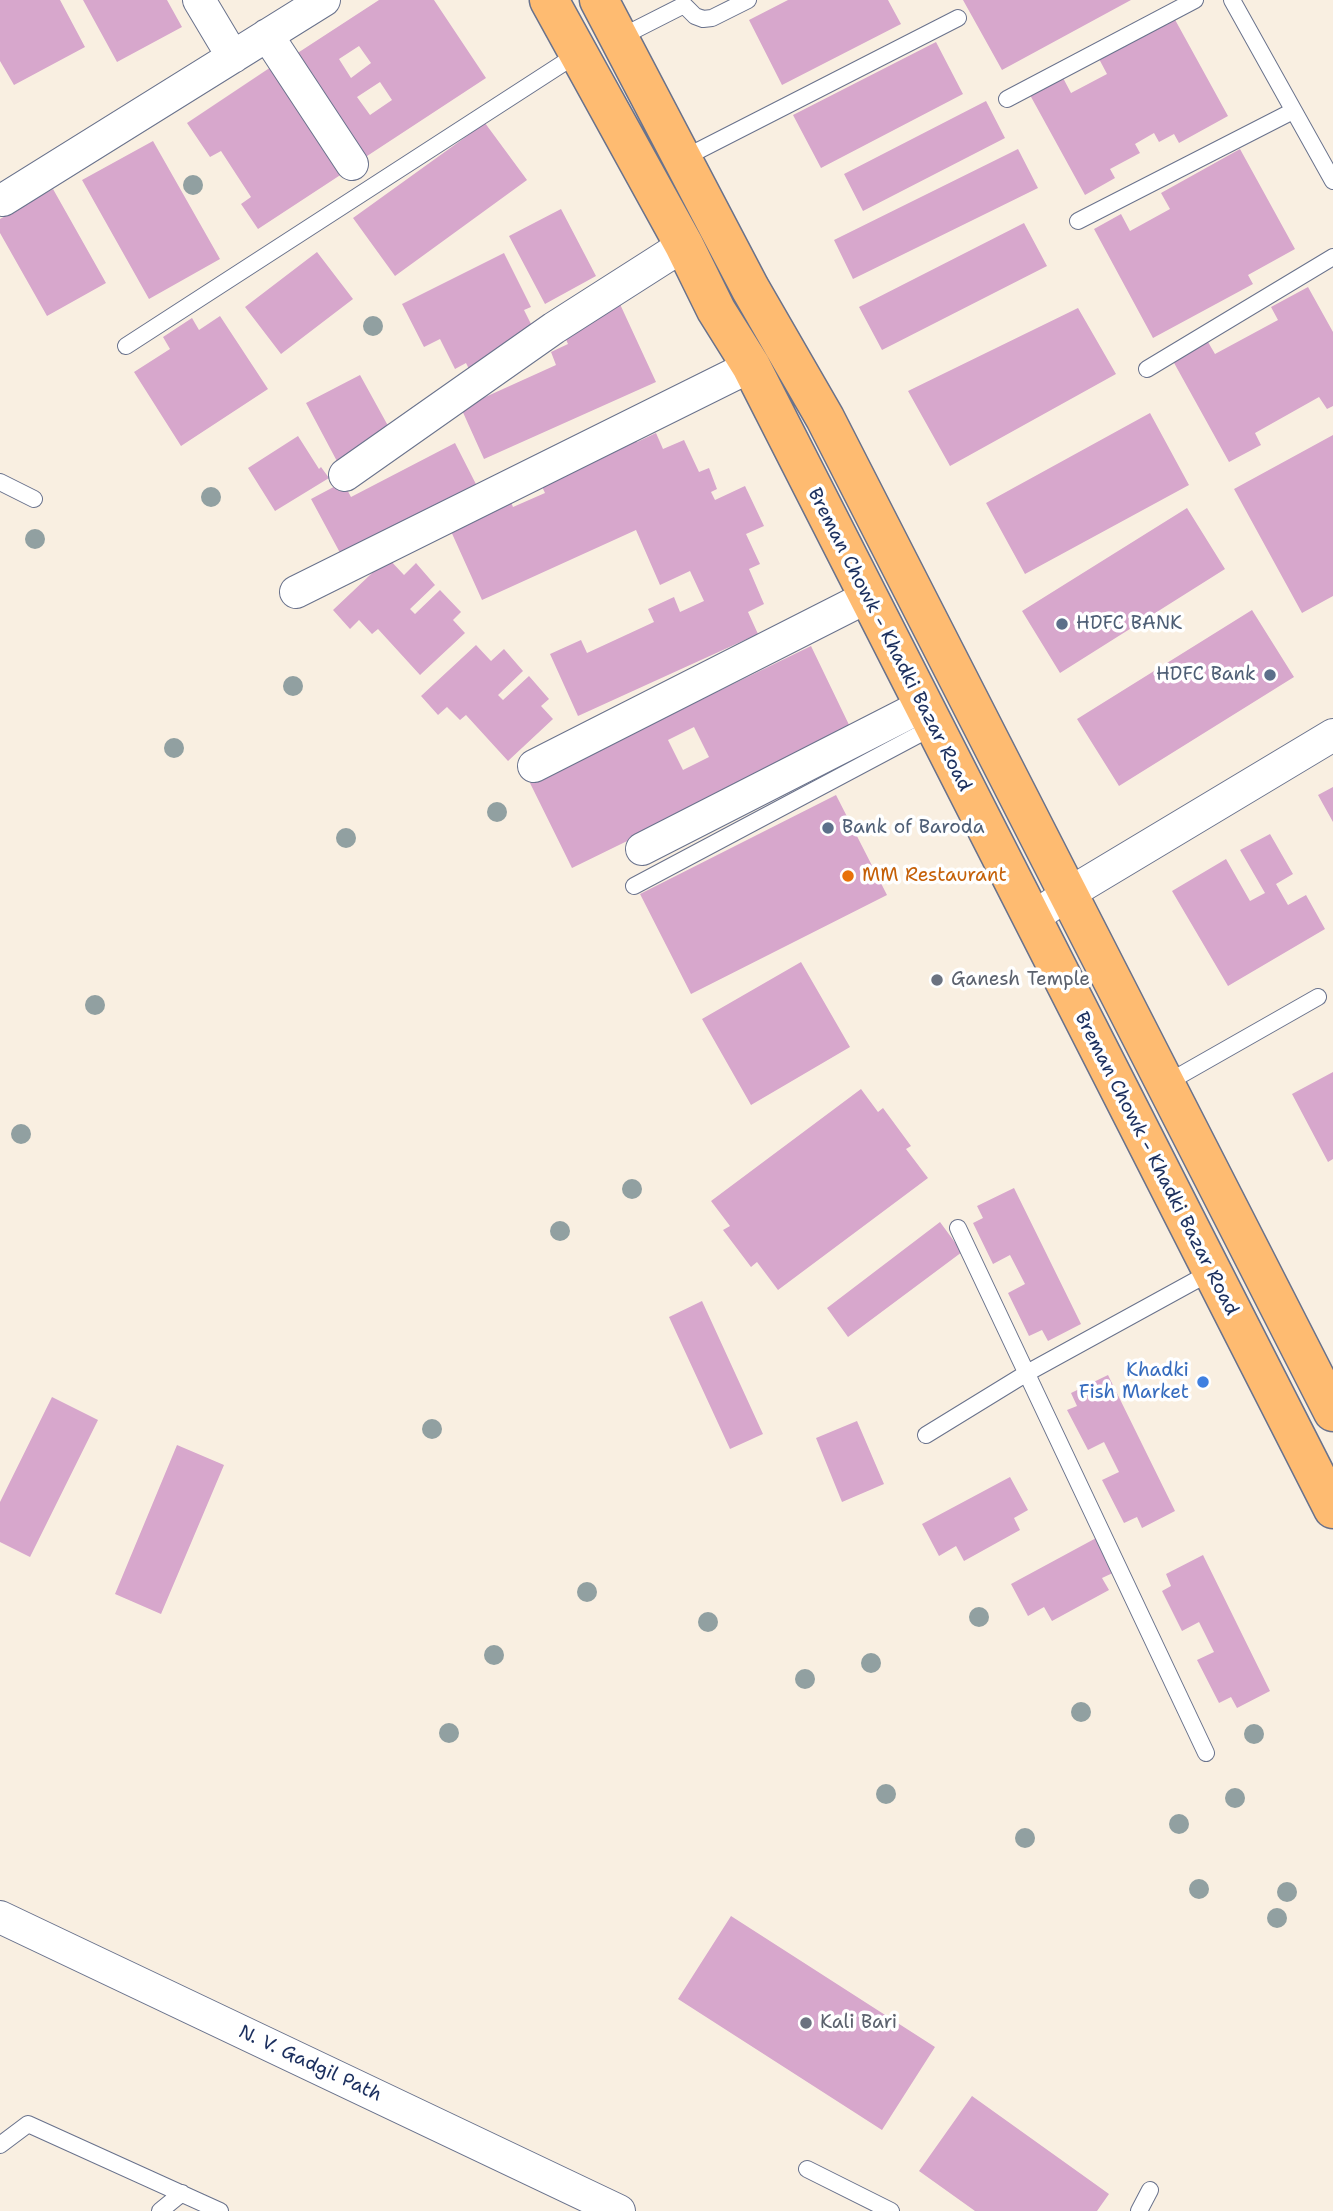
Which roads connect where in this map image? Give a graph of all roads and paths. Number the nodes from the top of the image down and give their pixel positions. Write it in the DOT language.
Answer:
graph roads {
  1 [pos="199,0"];
  2 [pos="324,0"];
  3 [pos="550,0"];
  4 [pos="599,0"];
  5 [pos="748,0"];
  6 [pos="1195,0"];
  7 [pos="1232,0"];
  8 [pos="683,2"];
  9 [pos="958,18"];
  10 [pos="267,35"];
  11 [pos="619,38"];
  12 [pos="579,53"];
  13 [pos="233,57"];
  14 [pos="1007,99"];
  15 [pos="1293,111"];
  16 [pos="682,159"];
  17 [pos="352,164"];
  18 [pos="1333,181"];
  19 [pos="3,200"];
  20 [pos="1078,221"];
  21 [pos="684,245"];
  22 [pos="1333,257"];
  23 [pos="750,288"];
  24 [pos="716,310"];
  25 [pos="126,346"];
  26 [pos="751,366"];
  27 [pos="1147,369"];
  28 [pos="345,475"];
  29 [pos="0,482"];
  30 [pos="34,499"];
  31 [pos="296,592"];
  32 [pos="867,597"];
  33 [pos="928,716"];
  34 [pos="1333,735"];
  35 [pos="534,766"];
  36 [pos="642,849"];
  37 [pos="634,886"];
  38 [pos="1068,894"];
  39 [pos="1031,919"];
  40 [pos="1318,997"];
  41 [pos="1165,1084"];
  42 [pos="958,1228"];
  43 [pos="1211,1272"];
  44 [pos="1027,1373"];
  45 [pos="1333,1412"];
  46 [pos="926,1435"];
  47 [pos="1333,1509"];
  48 [pos="1206,1753"];
  49 [pos="0,1917"];
  50 [pos="0,2145"];
  51 [pos="807,2169"];
  52 [pos="1150,2190"];
  53 [pos="183,2193"];
  54 [pos="160,2211"];
  55 [pos="220,2211"];
  56 [pos="619,2211"];
  57 [pos="891,2211"];
  58 [pos="1139,2211"];
  1 -- 13 [label="street"];
  2 -- 10 [label="street"];
  3 -- 12 [label="main road, Breman Chowk - Khadki Bazar Road"];
  4 -- 11 [label="main road"];
  5 -- 8 [label="lane"];
  6 -- 14 [label="lane"];
  7 -- 15 [label="lane"];
  8 -- 11 [label="lane"];
  9 -- 16 [label="lane"];
  10 -- 13 [label="street"];
  10 -- 17 [label="street"];
  11 -- 16 [label="main road"];
  12 -- 21 [label="main road, Breman Chowk - Khadki Bazar Road"];
  12 -- 25 [label="lane"];
  13 -- 19 [label="street"];
  15 -- 18 [label="lane"];
  15 -- 20 [label="lane"];
  16 -- 23 [label="main road"];
  21 -- 24 [label="main road, Breman Chowk - Khadki Bazar Road"];
  21 -- 28 [label="street"];
  22 -- 27 [label="lane"];
  23 -- 24 [label="main road"];
  23 -- 38 [label="main road"];
  24 -- 26 [label="main road, Breman Chowk - Khadki Bazar Road"];
  26 -- 31 [label="street"];
  26 -- 32 [label="main road, Breman Chowk - Khadki Bazar Road"];
  29 -- 30 [label="lane"];
  32 -- 33 [label="main road, Breman Chowk - Khadki Bazar Road"];
  32 -- 35 [label="street"];
  33 -- 36 [label="street"];
  33 -- 37 [label="lane"];
  33 -- 39 [label="main road, Breman Chowk - Khadki Bazar Road"];
  34 -- 38 [label="street"];
  38 -- 39 [label="street"];
  38 -- 41 [label="main road"];
  39 -- 43 [label="main road, Breman Chowk - Khadki Bazar Road"];
  40 -- 41 [label="lane"];
  41 -- 45 [label="main road"];
  42 -- 44 [label="lane"];
  43 -- 44 [label="lane"];
  43 -- 47 [label="main road, Breman Chowk - Khadki Bazar Road"];
  44 -- 46 [label="lane"];
  44 -- 48 [label="lane"];
  49 -- 56 [label="street, N. V. Gadgil Path"];
  50 -- 53 [label="lane"];
  51 -- 57 [label="lane"];
  52 -- 58 [label="lane"];
  53 -- 54 [label="lane"];
  53 -- 55 [label="lane"];
}
